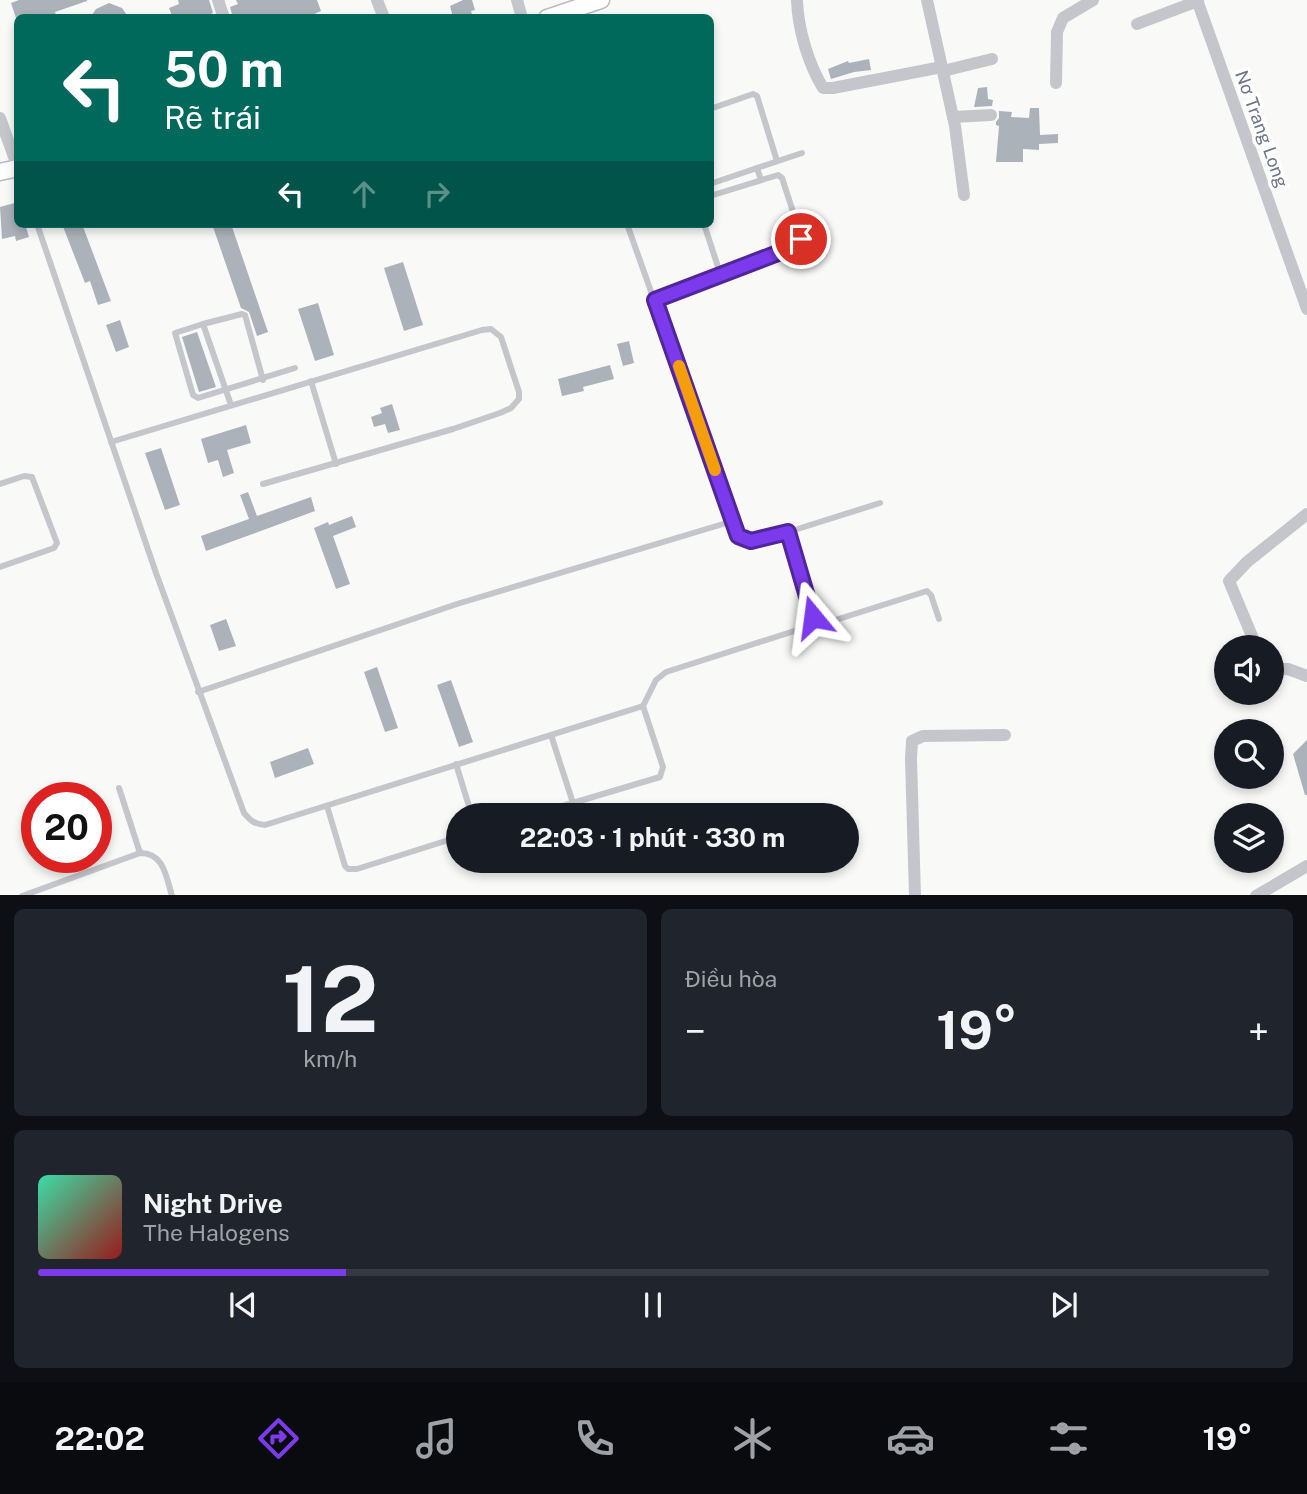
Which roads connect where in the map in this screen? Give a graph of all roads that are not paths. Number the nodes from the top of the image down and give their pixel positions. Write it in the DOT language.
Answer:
graph roads {
  1 [pos="601,0"];
  2 [pos="797,0"];
  3 [pos="927,0"];
  4 [pos="1093,0"];
  5 [pos="1197,1"];
  6 [pos="561,14"];
  7 [pos="1137,24"];
  8 [pos="992,59"];
  9 [pos="942,69"];
  10 [pos="1056,83"];
  11 [pos="714,108"];
  12 [pos="991,115"];
  13 [pos="953,117"];
  14 [pos="0,118"];
  15 [pos="802,153"];
  16 [pos="14,157"];
  17 [pos="777,161"];
  18 [pos="757,168"];
  19 [pos="728,178"];
  20 [pos="714,180"];
  21 [pos="761,180"];
  22 [pos="732,190"];
  23 [pos="714,195"];
  24 [pos="964,195"];
  25 [pos="38,228"];
  26 [pos="629,228"];
  27 [pos="705,228"];
  28 [pos="721,276"];
  29 [pos="655,300"];
  30 [pos="1307,309"];
  31 [pos="203,324"];
  32 [pos="295,368"];
  33 [pos="262,380"];
  34 [pos="311,382"];
  35 [pos="226,390"];
  36 [pos="231,405"];
  37 [pos="111,442"];
  38 [pos="336,464"];
  39 [pos="0,484"];
  40 [pos="263,484"];
  41 [pos="880,503"];
  42 [pos="1307,514"];
  43 [pos="733,521"];
  44 [pos="788,532"];
  45 [pos="0,567"];
  46 [pos="939,619"];
  47 [pos="812,623"];
  48 [pos="1252,635"];
  49 [pos="1284,669"];
  50 [pos="1307,676"];
  51 [pos="198,692"];
  52 [pos="643,706"];
  53 [pos="551,735"];
  54 [pos="1005,735"];
  55 [pos="456,764"];
  56 [pos="119,788"];
  57 [pos="468,803"];
  58 [pos="573,803"];
  59 [pos="327,806"];
  60 [pos="446,841"];
  61 [pos="139,853"];
  62 [pos="1307,866"];
  63 [pos="22,895"];
  64 [pos="172,895"];
  65 [pos="915,895"];
  66 [pos="1256,895"];
  1 -- 6 [label="street"];
  2 -- 9 [label="street"];
  3 -- 9 [label="street"];
  4 -- 10 [label="street"];
  5 -- 7 [label="street"];
  5 -- 30 [label="street, Nơ Trang Long"];
  8 -- 9 [label="street"];
  9 -- 13 [label="street"];
  11 -- 17 [label="lane"];
  12 -- 13 [label="street"];
  13 -- 24 [label="street"];
  14 -- 16 [label="street"];
  15 -- 17 [label="lane"];
  17 -- 18 [label="lane"];
  18 -- 19 [label="lane"];
  18 -- 21 [label="lane"];
  19 -- 20 [label="lane"];
  19 -- 22 [label="lane"];
  21 -- 22 [label="lane"];
  21 -- 28 [label="lane"];
  22 -- 23 [label="lane"];
  25 -- 37 [label="lane"];
  26 -- 29 [label="lane"];
  27 -- 28 [label="lane"];
  28 -- 29 [label="lane"];
  29 -- 43 [label="lane"];
  31 -- 33 [label="lane"];
  31 -- 35 [label="lane"];
  31 -- 35 [label="lane"];
  32 -- 33 [label="lane"];
  33 -- 35 [label="lane"];
  34 -- 36 [label="lane"];
  34 -- 38 [label="lane"];
  34 -- 38 [label="lane"];
  35 -- 36 [label="lane"];
  36 -- 37 [label="lane"];
  37 -- 51 [label="lane"];
  38 -- 40 [label="lane"];
  39 -- 45 [label="lane"];
  41 -- 44 [label="lane"];
  42 -- 48 [label="street"];
  43 -- 44 [label="lane"];
  43 -- 51 [label="lane"];
  44 -- 47 [label="lane"];
  46 -- 47 [label="lane"];
  47 -- 52 [label="lane"];
  49 -- 50 [label="street"];
  51 -- 59 [label="lane"];
  52 -- 53 [label="lane"];
  52 -- 58 [label="lane"];
  53 -- 55 [label="lane"];
  53 -- 58 [label="lane"];
  54 -- 65 [label="street"];
  55 -- 57 [label="lane"];
  55 -- 59 [label="lane"];
  56 -- 61 [label="lane"];
  59 -- 60 [label="lane"];
  61 -- 63 [label="lane"];
  61 -- 64 [label="lane"];
  62 -- 66 [label="street"];
}
